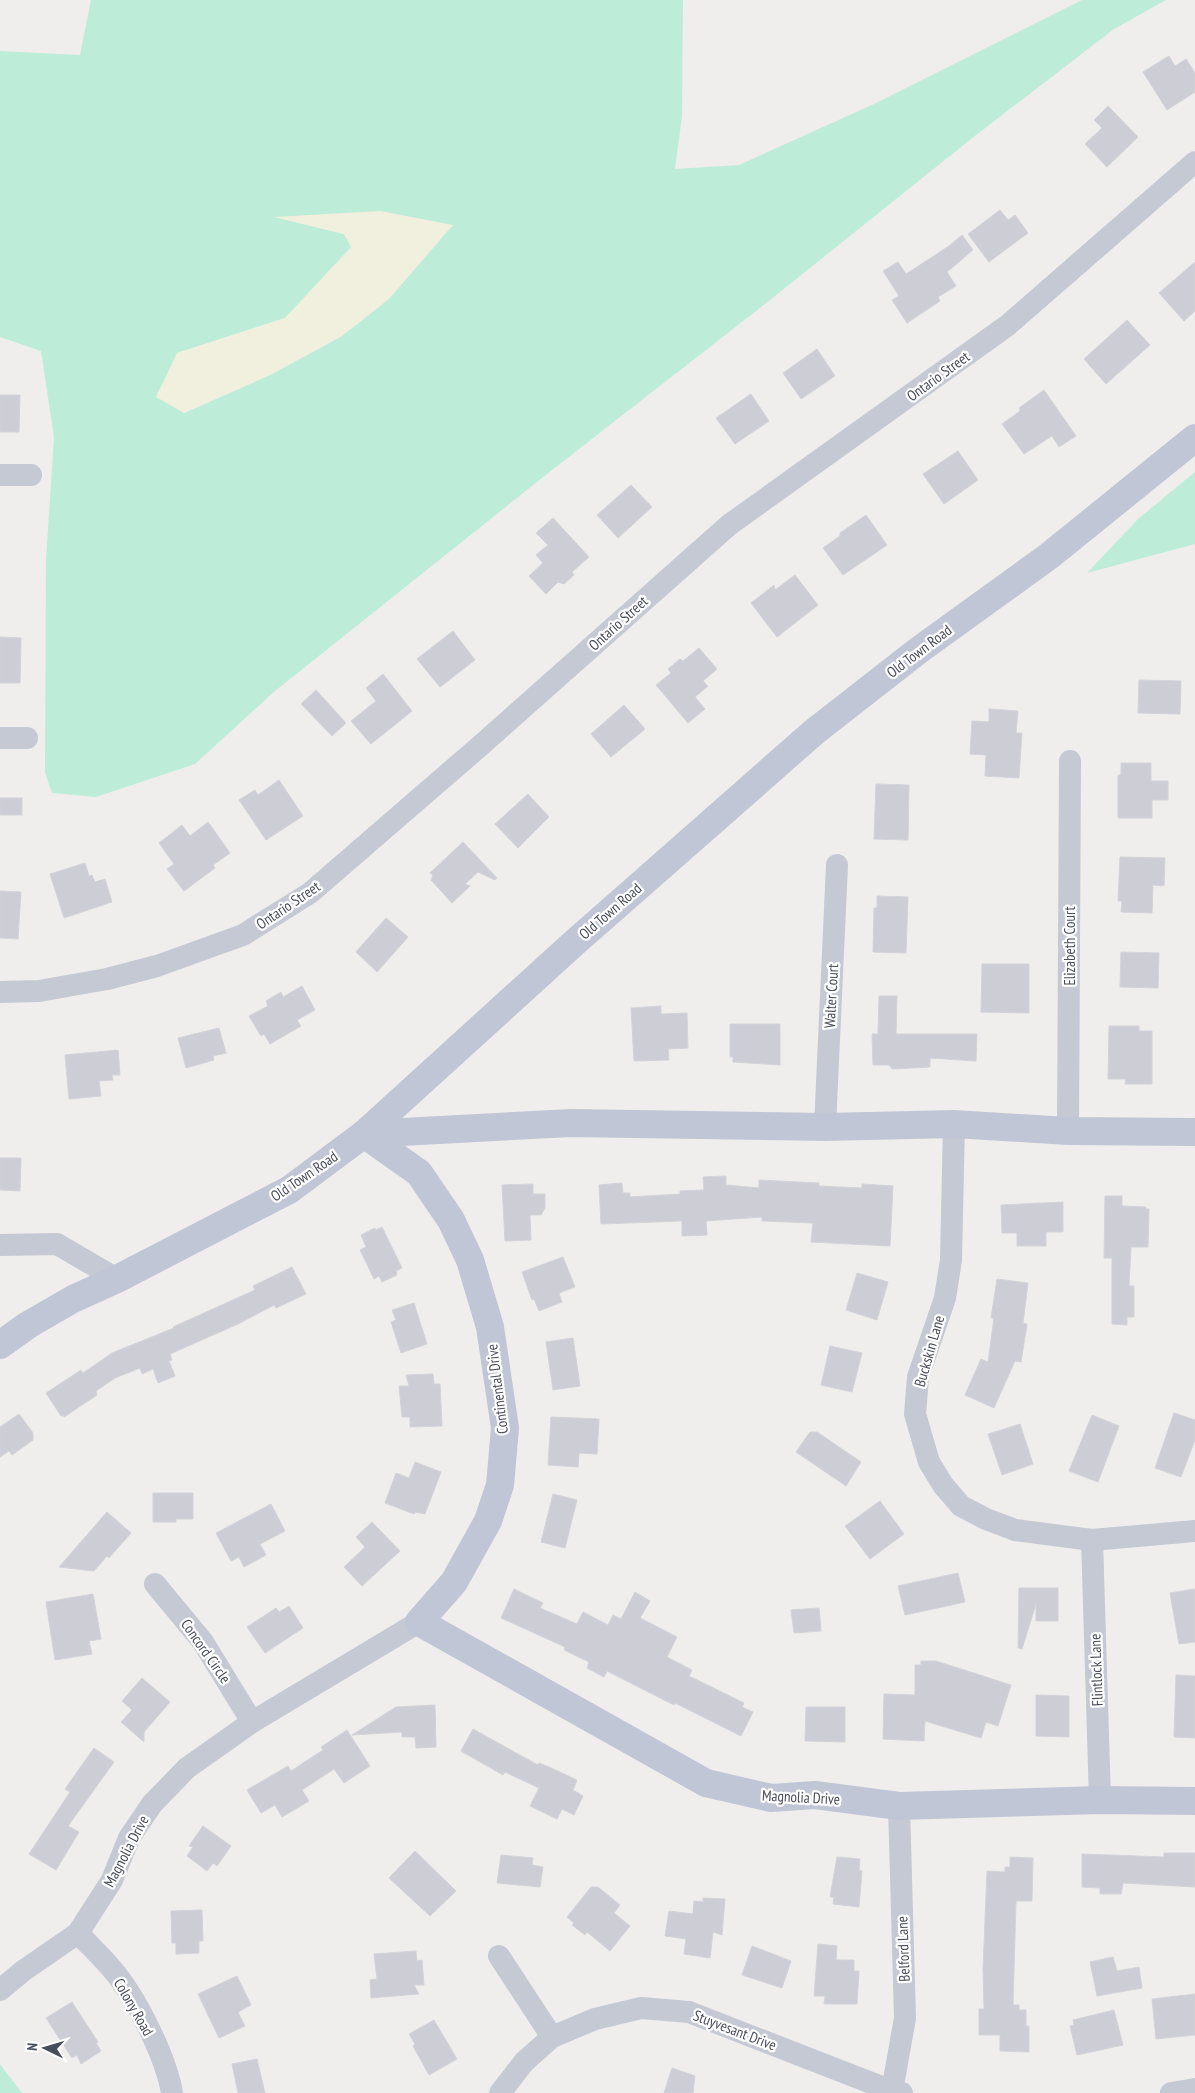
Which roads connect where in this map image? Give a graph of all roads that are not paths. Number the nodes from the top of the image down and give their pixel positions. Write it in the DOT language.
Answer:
graph roads {
  1 [pos="1195,162"];
  2 [pos="1195,438"];
  3 [pos="0,475"];
  4 [pos="31,475"];
  5 [pos="0,738"];
  6 [pos="27,738"];
  7 [pos="1070,761"];
  8 [pos="837,866"];
  9 [pos="0,992"];
  10 [pos="954,1124"];
  11 [pos="825,1127"];
  12 [pos="1068,1131"];
  13 [pos="1195,1132"];
  14 [pos="364,1134"];
  15 [pos="0,1245"];
  16 [pos="116,1279"];
  17 [pos="0,1345"];
  18 [pos="1195,1531"];
  19 [pos="1092,1540"];
  20 [pos="155,1584"];
  21 [pos="419,1622"];
  22 [pos="252,1722"];
  23 [pos="1100,1800"];
  24 [pos="1195,1801"];
  25 [pos="899,1806"];
  26 [pos="78,1933"];
  27 [pos="499,1956"];
  28 [pos="0,1990"];
  29 [pos="552,2037"];
  30 [pos="1195,2090"];
  31 [pos="897,2092"];
  32 [pos="172,2093"];
  33 [pos="500,2093"];
  34 [pos="1171,2093"];
  1 -- 9 [label="street, Ontario Street"];
  2 -- 14 [label="street, Old Town Road"];
  3 -- 4 [label="street"];
  5 -- 6 [label="street"];
  7 -- 12 [label="street, Elizabeth Court"];
  8 -- 11 [label="street, Walter Court"];
  10 -- 11 [label="street"];
  10 -- 12 [label="street"];
  10 -- 19 [label="street, Buckskin Lane"];
  11 -- 14 [label="street"];
  12 -- 13 [label="street"];
  14 -- 16 [label="street, Old Town Road"];
  14 -- 21 [label="street, Continental Drive"];
  15 -- 16 [label="street"];
  16 -- 17 [label="street, Old Town Road"];
  18 -- 19 [label="street, Buckskin Lane"];
  19 -- 23 [label="street, Flintlock Lane"];
  20 -- 22 [label="street, Concord Circle"];
  21 -- 22 [label="street, Continental Drive"];
  21 -- 25 [label="street, Magnolia Drive"];
  22 -- 26 [label="street, Magnolia Drive"];
  23 -- 24 [label="street, Magnolia Drive"];
  23 -- 25 [label="street, Magnolia Drive"];
  25 -- 31 [label="street, Belford Lane"];
  26 -- 28 [label="street"];
  26 -- 32 [label="street, Colony Road"];
  27 -- 29 [label="street"];
  29 -- 31 [label="street, Stuyvesant Drive"];
  29 -- 33 [label="street, Stuyvesant Drive"];
  30 -- 34 [label="street"];
}
